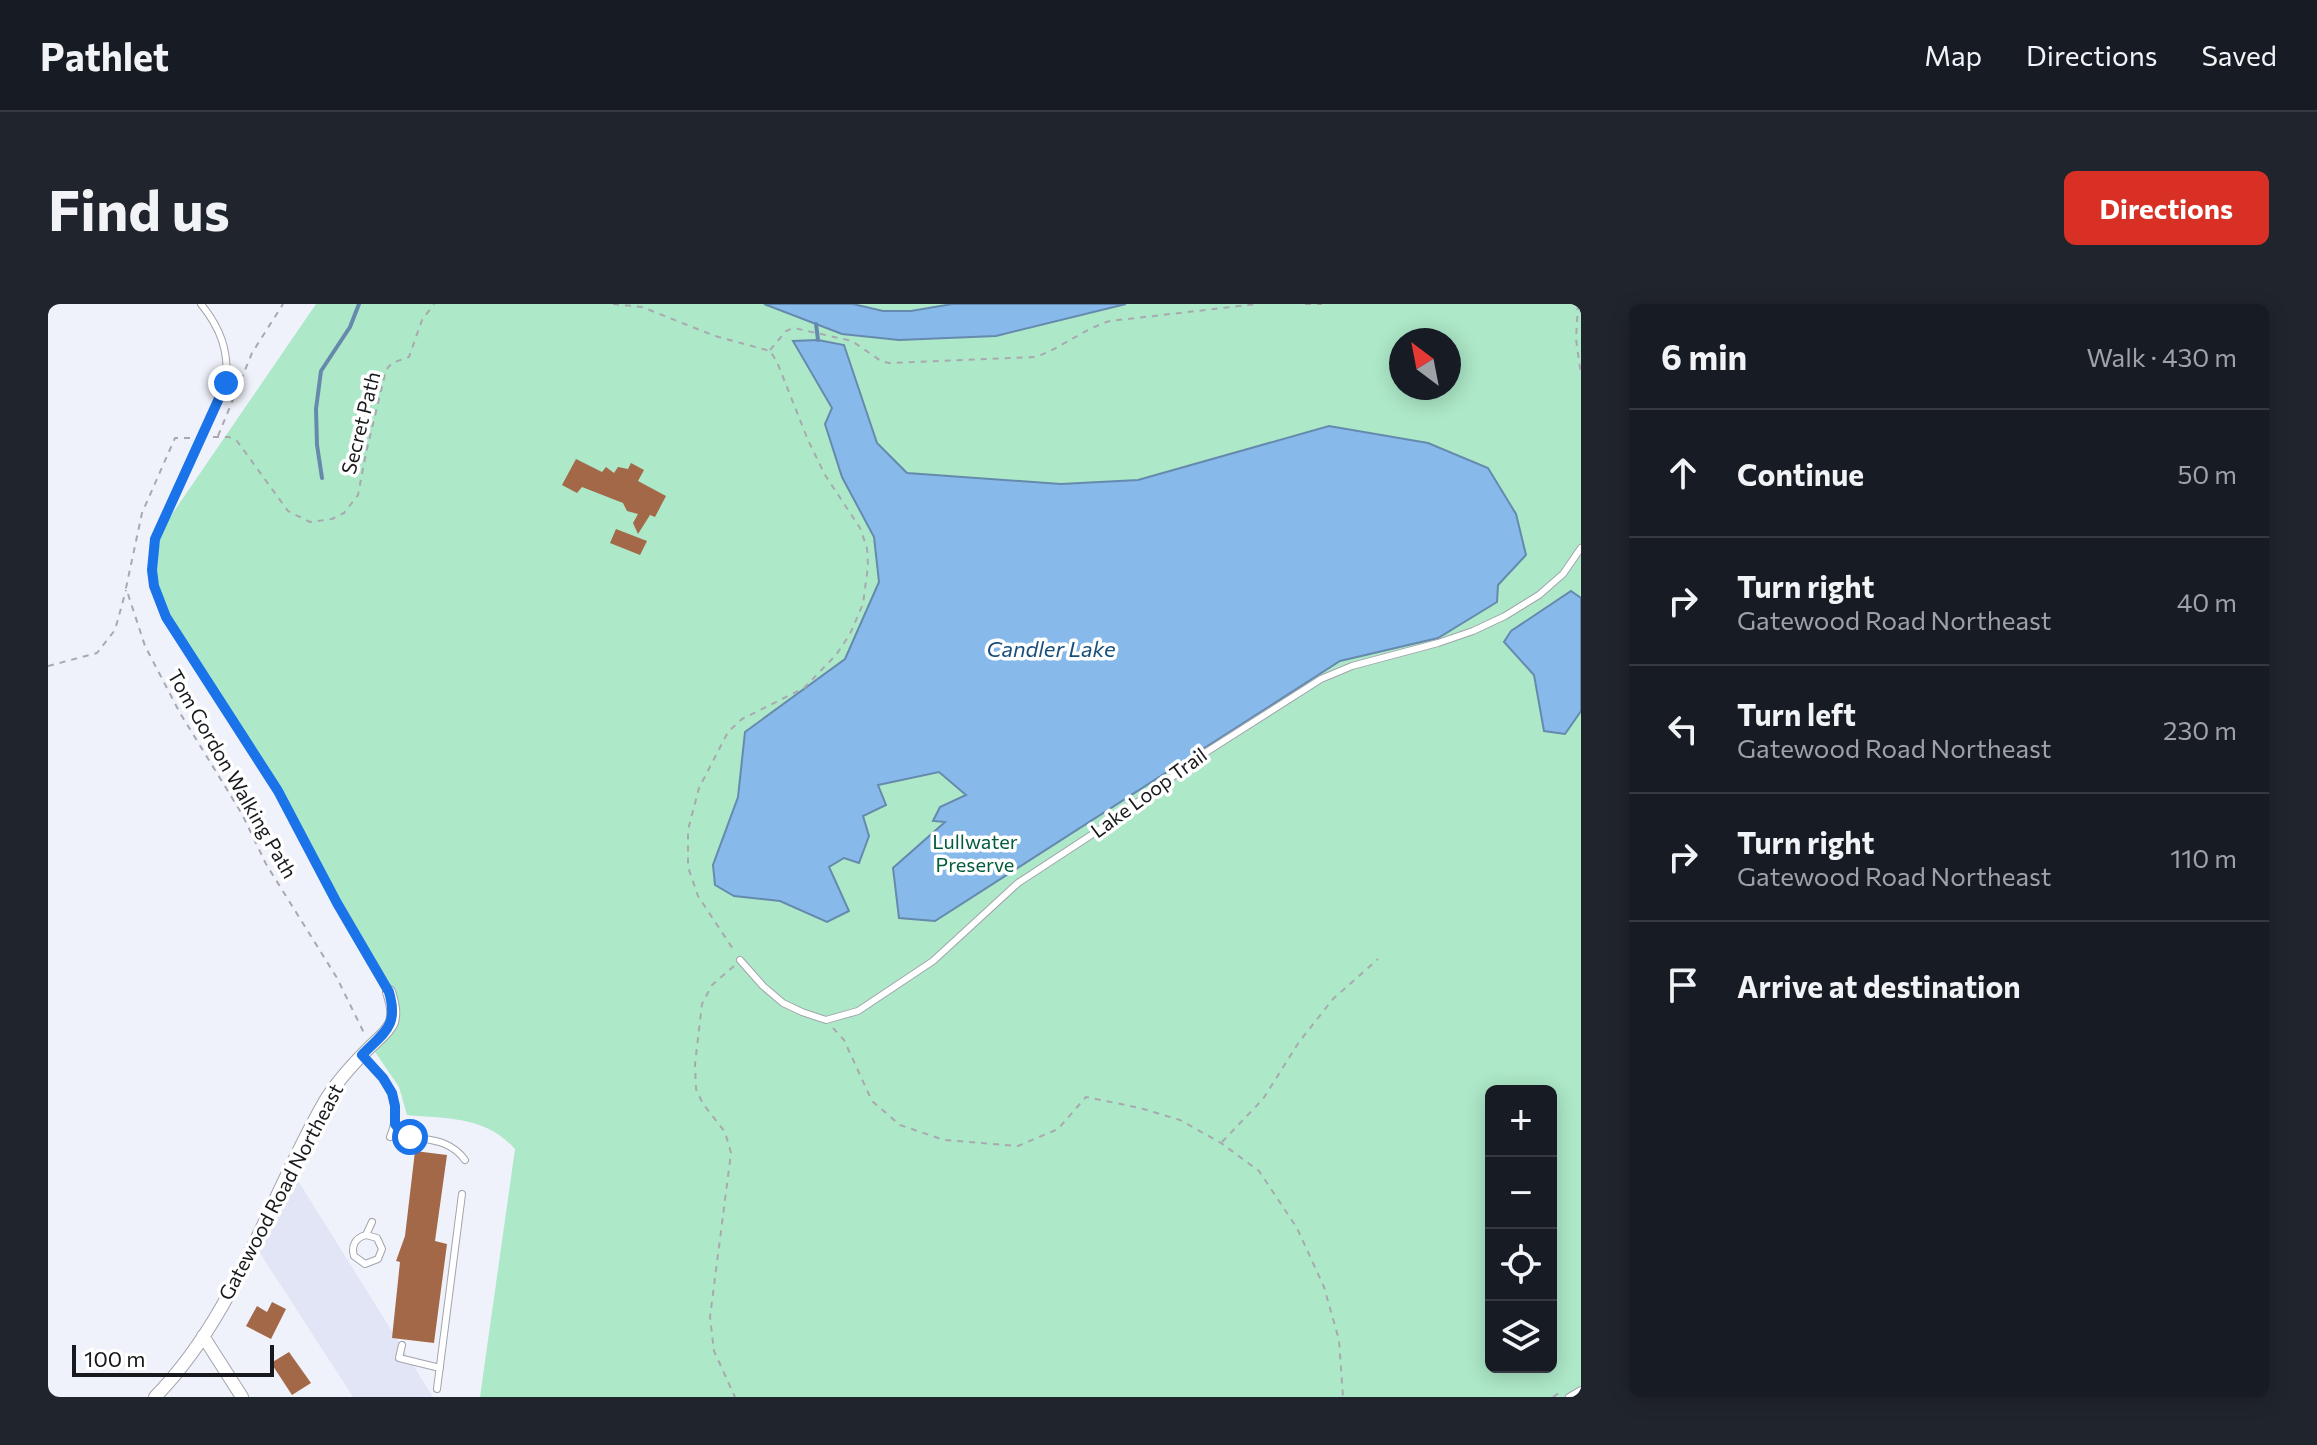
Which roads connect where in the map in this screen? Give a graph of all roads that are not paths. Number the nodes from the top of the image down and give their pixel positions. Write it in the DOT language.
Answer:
graph roads {
  1 [pos="201,304"];
  2 [pos="1581,548"];
  3 [pos="740,960"];
  4 [pos="389,992"];
  5 [pos="366,1051"];
  6 [pos="395,1124"];
  7 [pos="390,1137"];
  8 [pos="465,1160"];
  9 [pos="462,1194"];
  10 [pos="372,1222"];
  11 [pos="366,1235"];
  12 [pos="203,1336"];
  13 [pos="402,1345"];
  14 [pos="440,1368"];
  15 [pos="437,1389"];
  16 [pos="1581,1390"];
  17 [pos="155,1397"];
  18 [pos="242,1397"];
  19 [pos="1569,1397"];
  1 -- 4 [label="lane, Gatewood Road Northeast"];
  2 -- 3 [label="lane, Lake Loop Trail"];
  4 -- 5 [label="street, Gatewood Road Northeast"];
  5 -- 6 [label="lane"];
  5 -- 12 [label="street, Gatewood Road Northeast"];
  6 -- 7 [label="lane"];
  6 -- 8 [label="lane"];
  9 -- 14 [label="lane"];
  10 -- 11 [label="lane"];
  11 -- 11 [label="lane"];
  12 -- 17 [label="street, Gatewood Road Northeast"];
  12 -- 18 [label="street"];
  13 -- 14 [label="lane"];
  14 -- 15 [label="lane"];
  16 -- 19 [label="lane"];
}
